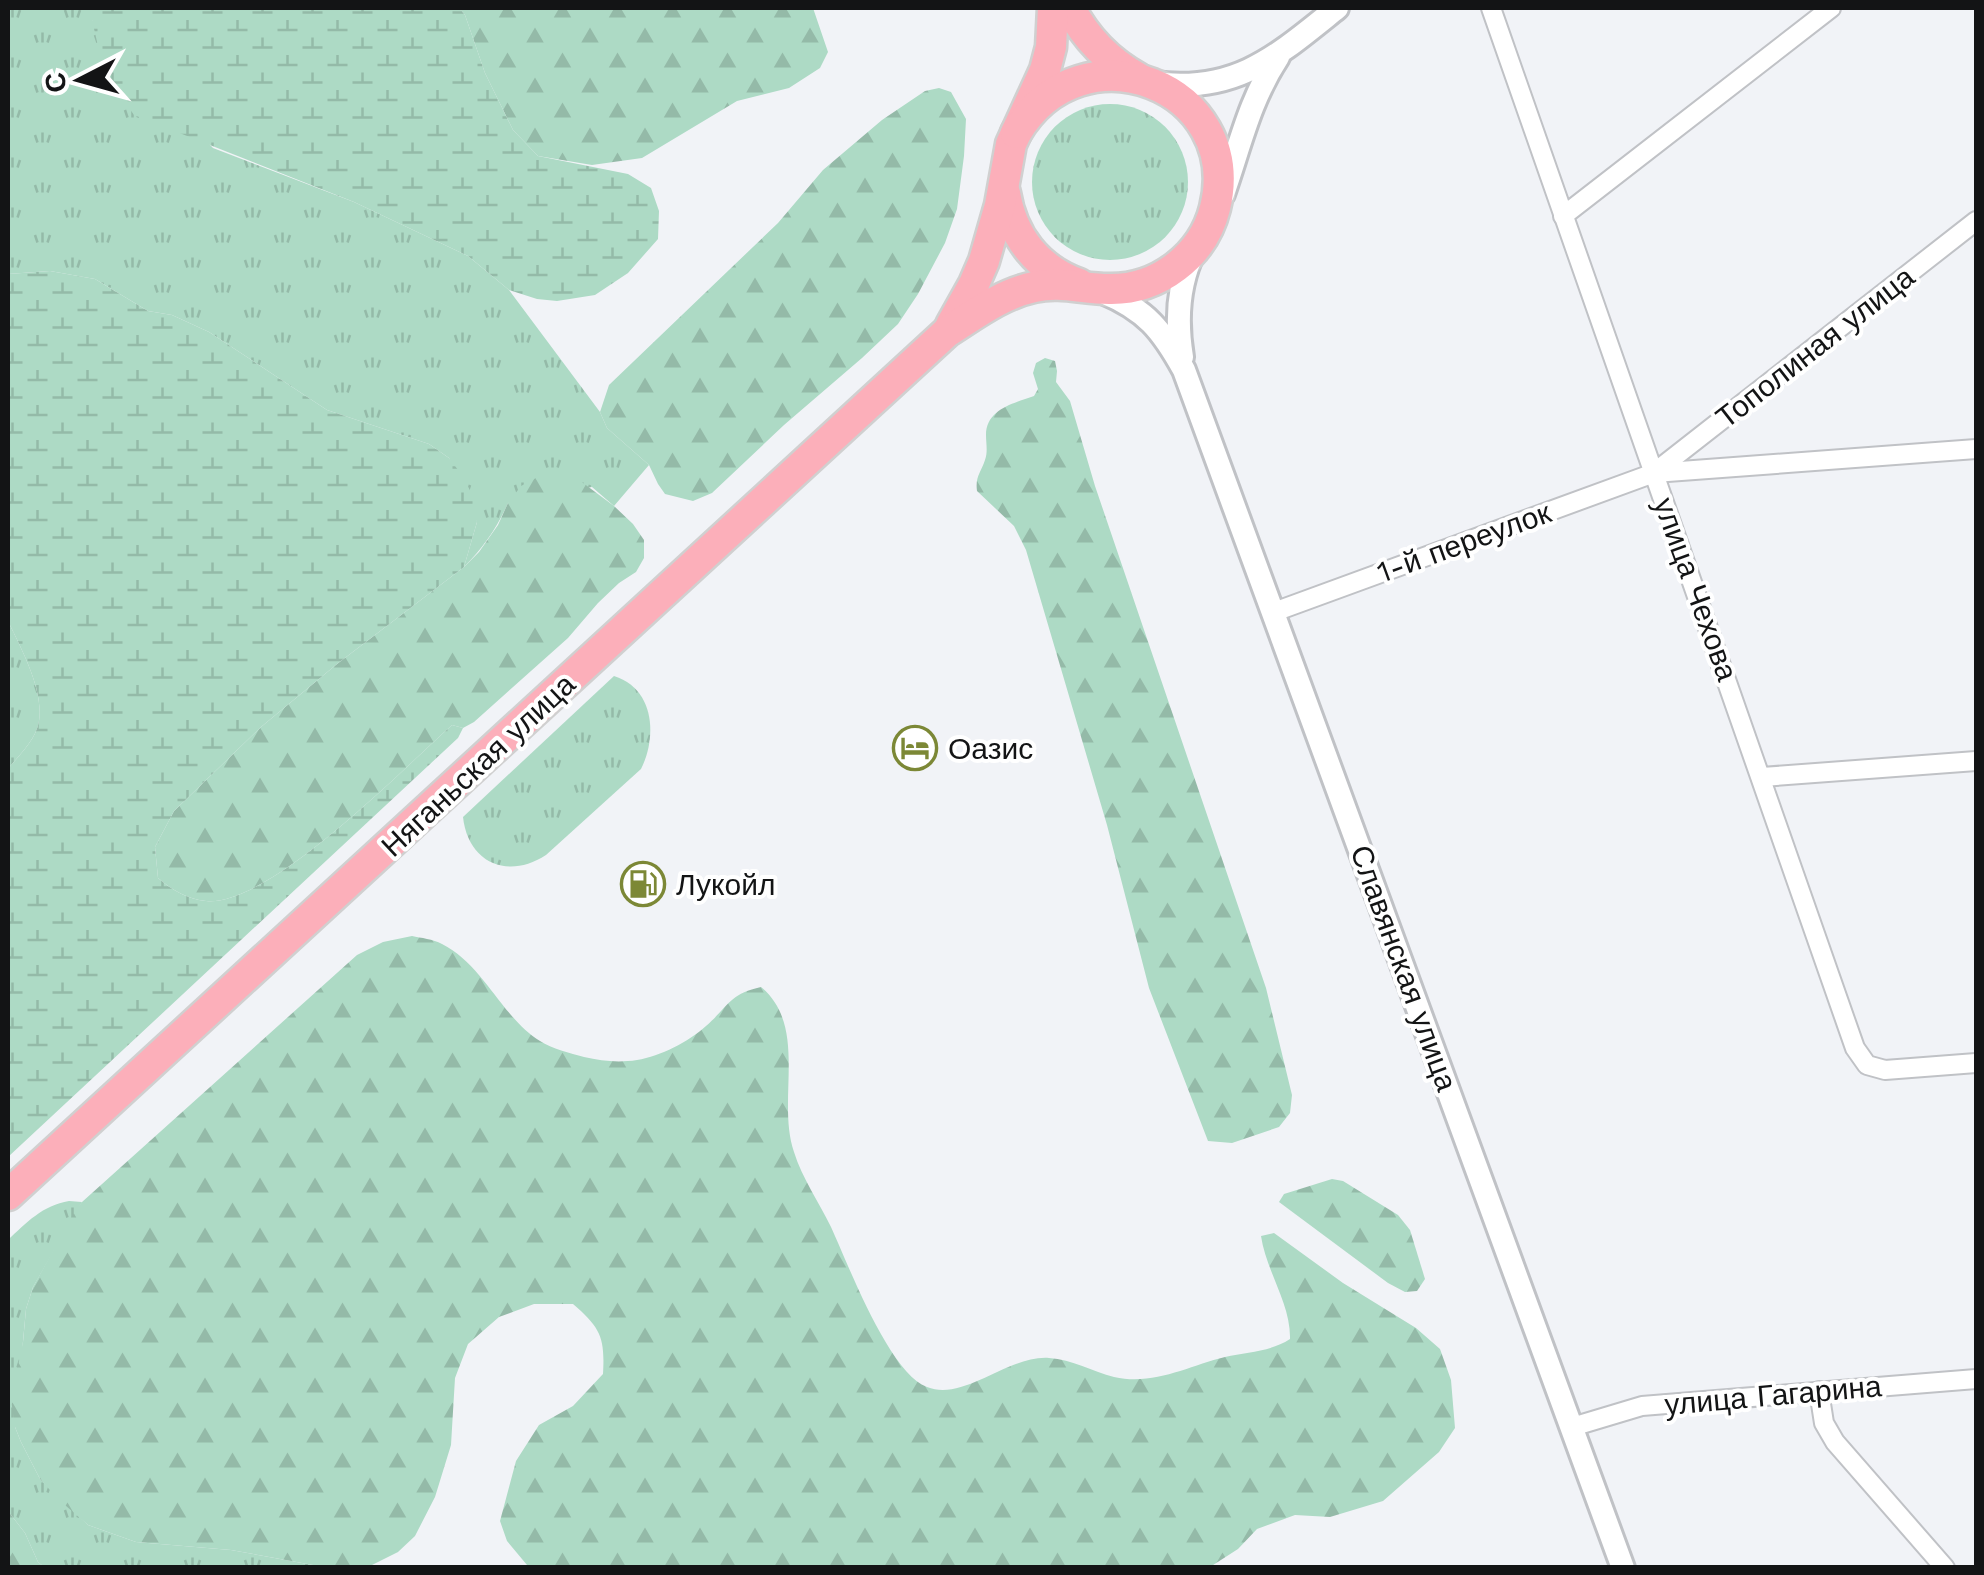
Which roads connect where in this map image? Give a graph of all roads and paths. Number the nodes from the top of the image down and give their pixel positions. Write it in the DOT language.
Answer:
graph roads {
  1 [pos="1054,8"];
  2 [pos="1070,8"];
  3 [pos="1337,8"];
  4 [pos="1492,8"];
  5 [pos="1831,8"];
  6 [pos="1280,54"];
  7 [pos="1146,81"];
  8 [pos="1016,133"];
  9 [pos="1004,180"];
  10 [pos="1563,216"];
  11 [pos="1976,221"];
  12 [pos="1204,235"];
  13 [pos="1090,287"];
  14 [pos="946,332"];
  15 [pos="1184,370"];
  16 [pos="1976,450"];
  17 [pos="1654,472"];
  18 [pos="1274,612"];
  19 [pos="1976,761"];
  20 [pos="1762,777"];
  21 [pos="1976,1063"];
  22 [pos="8,1195"];
  23 [pos="1976,1379"];
  24 [pos="1818,1390"];
  25 [pos="1572,1427"];
  26 [pos="1623,1568"];
  27 [pos="1945,1568"];
  1 -- 8 [label="highway"];
  2 -- 7 [label="highway"];
  3 -- 6 [label="street"];
  4 -- 10 [label="street, улица Чехова"];
  5 -- 10 [label="street"];
  6 -- 7 [label="street"];
  6 -- 12 [label="street"];
  7 -- 8 [label="highway"];
  7 -- 12 [label="highway"];
  8 -- 9 [label="highway"];
  9 -- 13 [label="highway"];
  9 -- 14 [label="highway"];
  10 -- 17 [label="street, улица Чехова"];
  11 -- 17 [label="street, Тополиная улица"];
  12 -- 13 [label="highway"];
  12 -- 15 [label="street"];
  13 -- 14 [label="highway"];
  13 -- 15 [label="street"];
  14 -- 22 [label="highway, Няганьская улица"];
  15 -- 18 [label="street, Славянская улица"];
  16 -- 17 [label="street"];
  17 -- 18 [label="street, 1-й переулок"];
  17 -- 20 [label="street, улица Чехова"];
  18 -- 25 [label="street, Славянская улица"];
  19 -- 20 [label="street"];
  20 -- 21 [label="street, улица Чехова"];
  23 -- 24 [label="street, улица Гагарина"];
  24 -- 25 [label="street, улица Гагарина"];
  24 -- 27 [label="street"];
  25 -- 26 [label="street, Славянская улица"];
}
